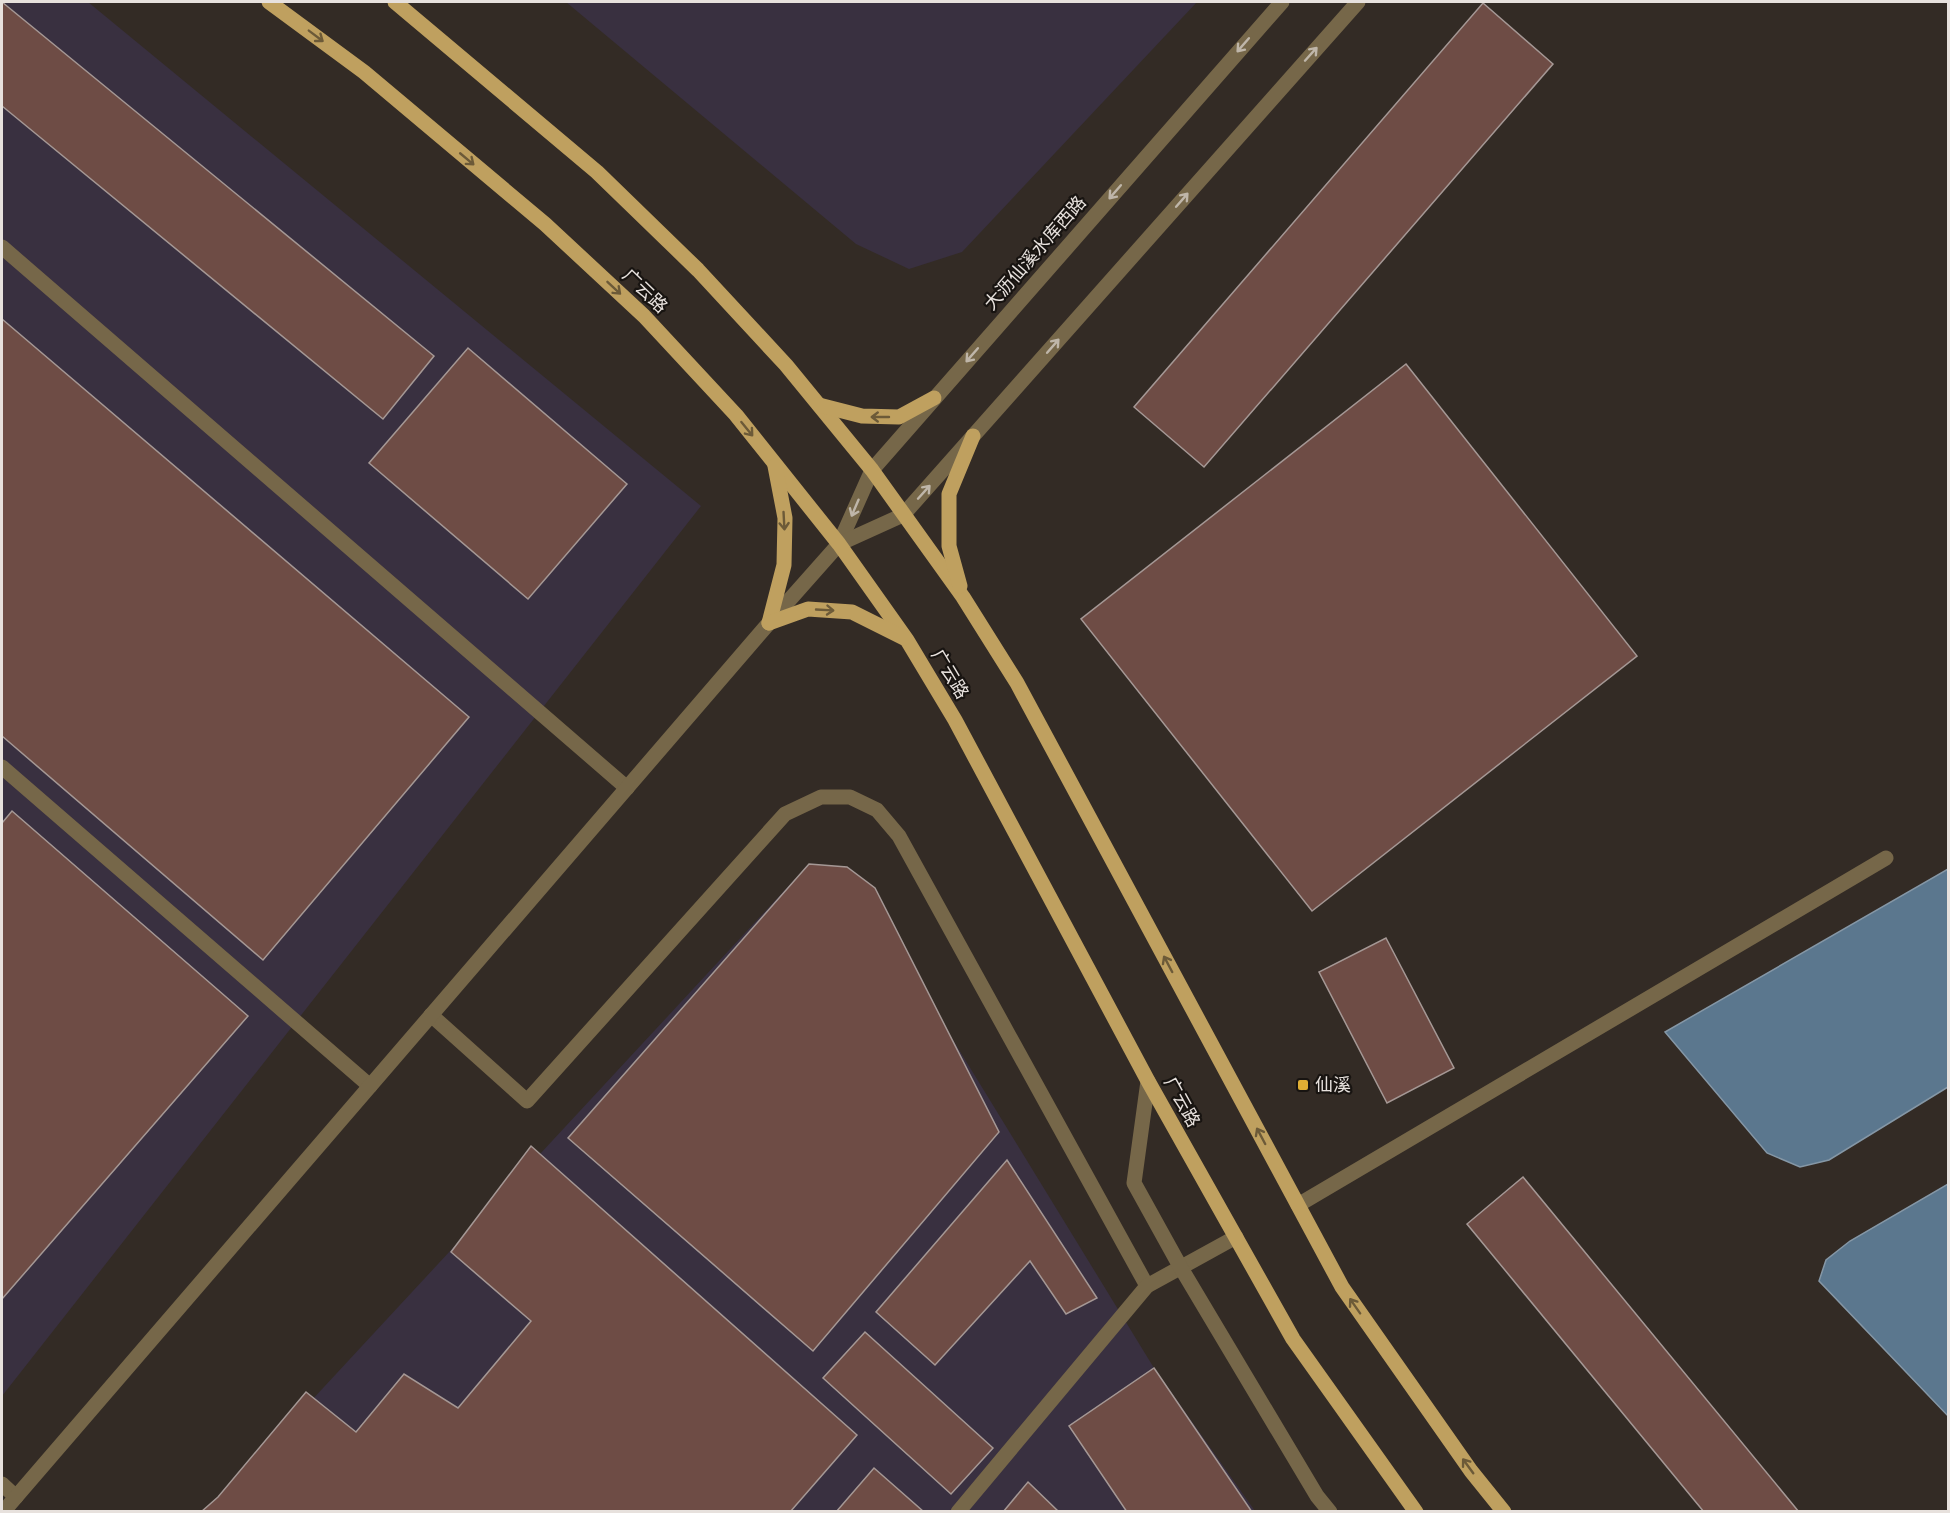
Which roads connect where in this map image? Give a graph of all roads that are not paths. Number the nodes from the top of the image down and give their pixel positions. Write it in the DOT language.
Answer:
graph roads {
  1 [pos="269,2"];
  2 [pos="394,2"];
  3 [pos="1282,2"];
  4 [pos="1358,2"];
  5 [pos="2,247"];
  6 [pos="934,398"];
  7 [pos="819,405"];
  8 [pos="973,436"];
  9 [pos="774,464"];
  10 [pos="872,470"];
  11 [pos="903,515"];
  12 [pos="839,544"];
  13 [pos="963,597"];
  14 [pos="769,623"];
  15 [pos="907,640"];
  16 [pos="2,767"];
  17 [pos="627,788"];
  18 [pos="1886,858"];
  19 [pos="431,1015"];
  20 [pos="1148,1081"];
  21 [pos="370,1086"];
  22 [pos="1298,1206"];
  23 [pos="1236,1237"];
  24 [pos="1181,1268"];
  25 [pos="1148,1286"];
  26 [pos="2,1484"];
  27 [pos="16,1497"];
  28 [pos="3,1512"];
  29 [pos="958,1512"];
  30 [pos="1330,1512"];
  31 [pos="1416,1512"];
  32 [pos="1504,1512"];
  1 -- 9 [label="main road, 广云路, one-way"];
  2 -- 7 [label="main road"];
  3 -- 6 [label="street, 大沥仙溪水库西路, one-way"];
  8 -- 4 [label="street, one-way"];
  5 -- 17 [label="street"];
  6 -- 7 [label="main road, one-way"];
  6 -- 10 [label="street, 大沥仙溪水库西路"];
  7 -- 10 [label="main road"];
  11 -- 8 [label="street, one-way"];
  8 -- 13 [label="main road"];
  9 -- 12 [label="main road, 广云路"];
  9 -- 14 [label="main road, one-way"];
  10 -- 11 [label="main road"];
  10 -- 12 [label="street, 大沥仙溪水库西路, one-way"];
  11 -- 12 [label="street"];
  11 -- 13 [label="main road"];
  12 -- 14 [label="street"];
  12 -- 15 [label="main road, 广云路"];
  22 -- 13 [label="main road, one-way"];
  14 -- 15 [label="main road, one-way"];
  14 -- 17 [label="street"];
  15 -- 20 [label="main road, 广云路"];
  16 -- 21 [label="street"];
  17 -- 19 [label="street"];
  18 -- 22 [label="street"];
  19 -- 21 [label="street"];
  19 -- 25 [label="street"];
  20 -- 23 [label="main road, 广云路"];
  20 -- 24 [label="street"];
  21 -- 27 [label="street"];
  32 -- 22 [label="main road, one-way"];
  23 -- 24 [label="street"];
  23 -- 31 [label="main road, 广云路"];
  24 -- 25 [label="street"];
  24 -- 30 [label="street"];
  25 -- 29 [label="street"];
  26 -- 27 [label="street"];
  27 -- 28 [label="street"];
}
